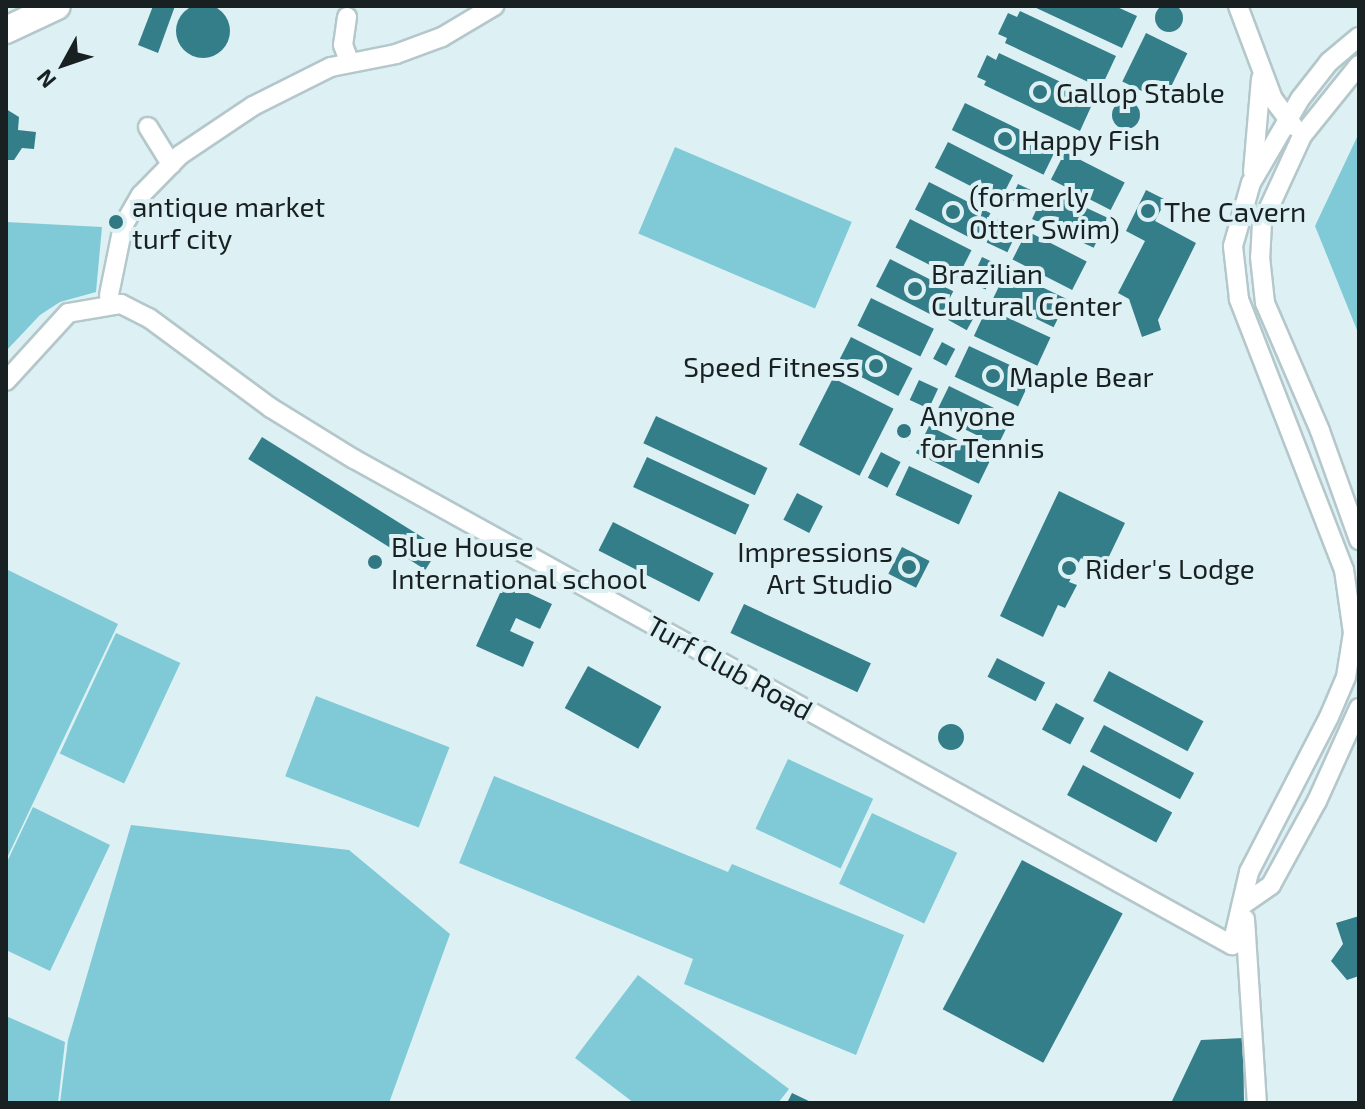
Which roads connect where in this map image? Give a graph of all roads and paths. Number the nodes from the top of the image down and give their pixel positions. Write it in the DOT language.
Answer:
graph roads {
  1 [pos="57,6"];
  2 [pos="494,6"];
  3 [pos="1238,6"];
  4 [pos="347,17"];
  5 [pos="6,30"];
  6 [pos="1359,37"];
  7 [pos="350,63"];
  8 [pos="1359,65"];
  9 [pos="1261,72"];
  10 [pos="1287,120"];
  11 [pos="148,127"];
  12 [pos="1302,136"];
  13 [pos="171,164"];
  14 [pos="1251,183"];
  15 [pos="109,295"];
  16 [pos="6,381"];
  17 [pos="1359,540"];
  18 [pos="1359,708"];
  19 [pos="1281,810"];
  20 [pos="1305,823"];
  21 [pos="1244,904"];
  22 [pos="1257,1103"];
  1 -- 5 [label="main road"];
  2 -- 7 [label="street"];
  3 -- 9 [label="street"];
  4 -- 7 [label="street"];
  6 -- 10 [label="street, Turf Club Road"];
  7 -- 13 [label="street"];
  8 -- 12 [label="street"];
  9 -- 10 [label="street"];
  9 -- 14 [label="street"];
  10 -- 12 [label="street"];
  10 -- 14 [label="street, Turf Club Road"];
  11 -- 13 [label="street"];
  12 -- 17 [label="street"];
  13 -- 15 [label="street"];
  14 -- 19 [label="street, Turf Club Road"];
  16 -- 21 [label="street, Turf Club Road"];
  18 -- 20 [label="street"];
  19 -- 20 [label="street"];
  19 -- 21 [label="street, Turf Club Road"];
  20 -- 21 [label="street"];
  21 -- 22 [label="street, Turf Club Road"];
}
